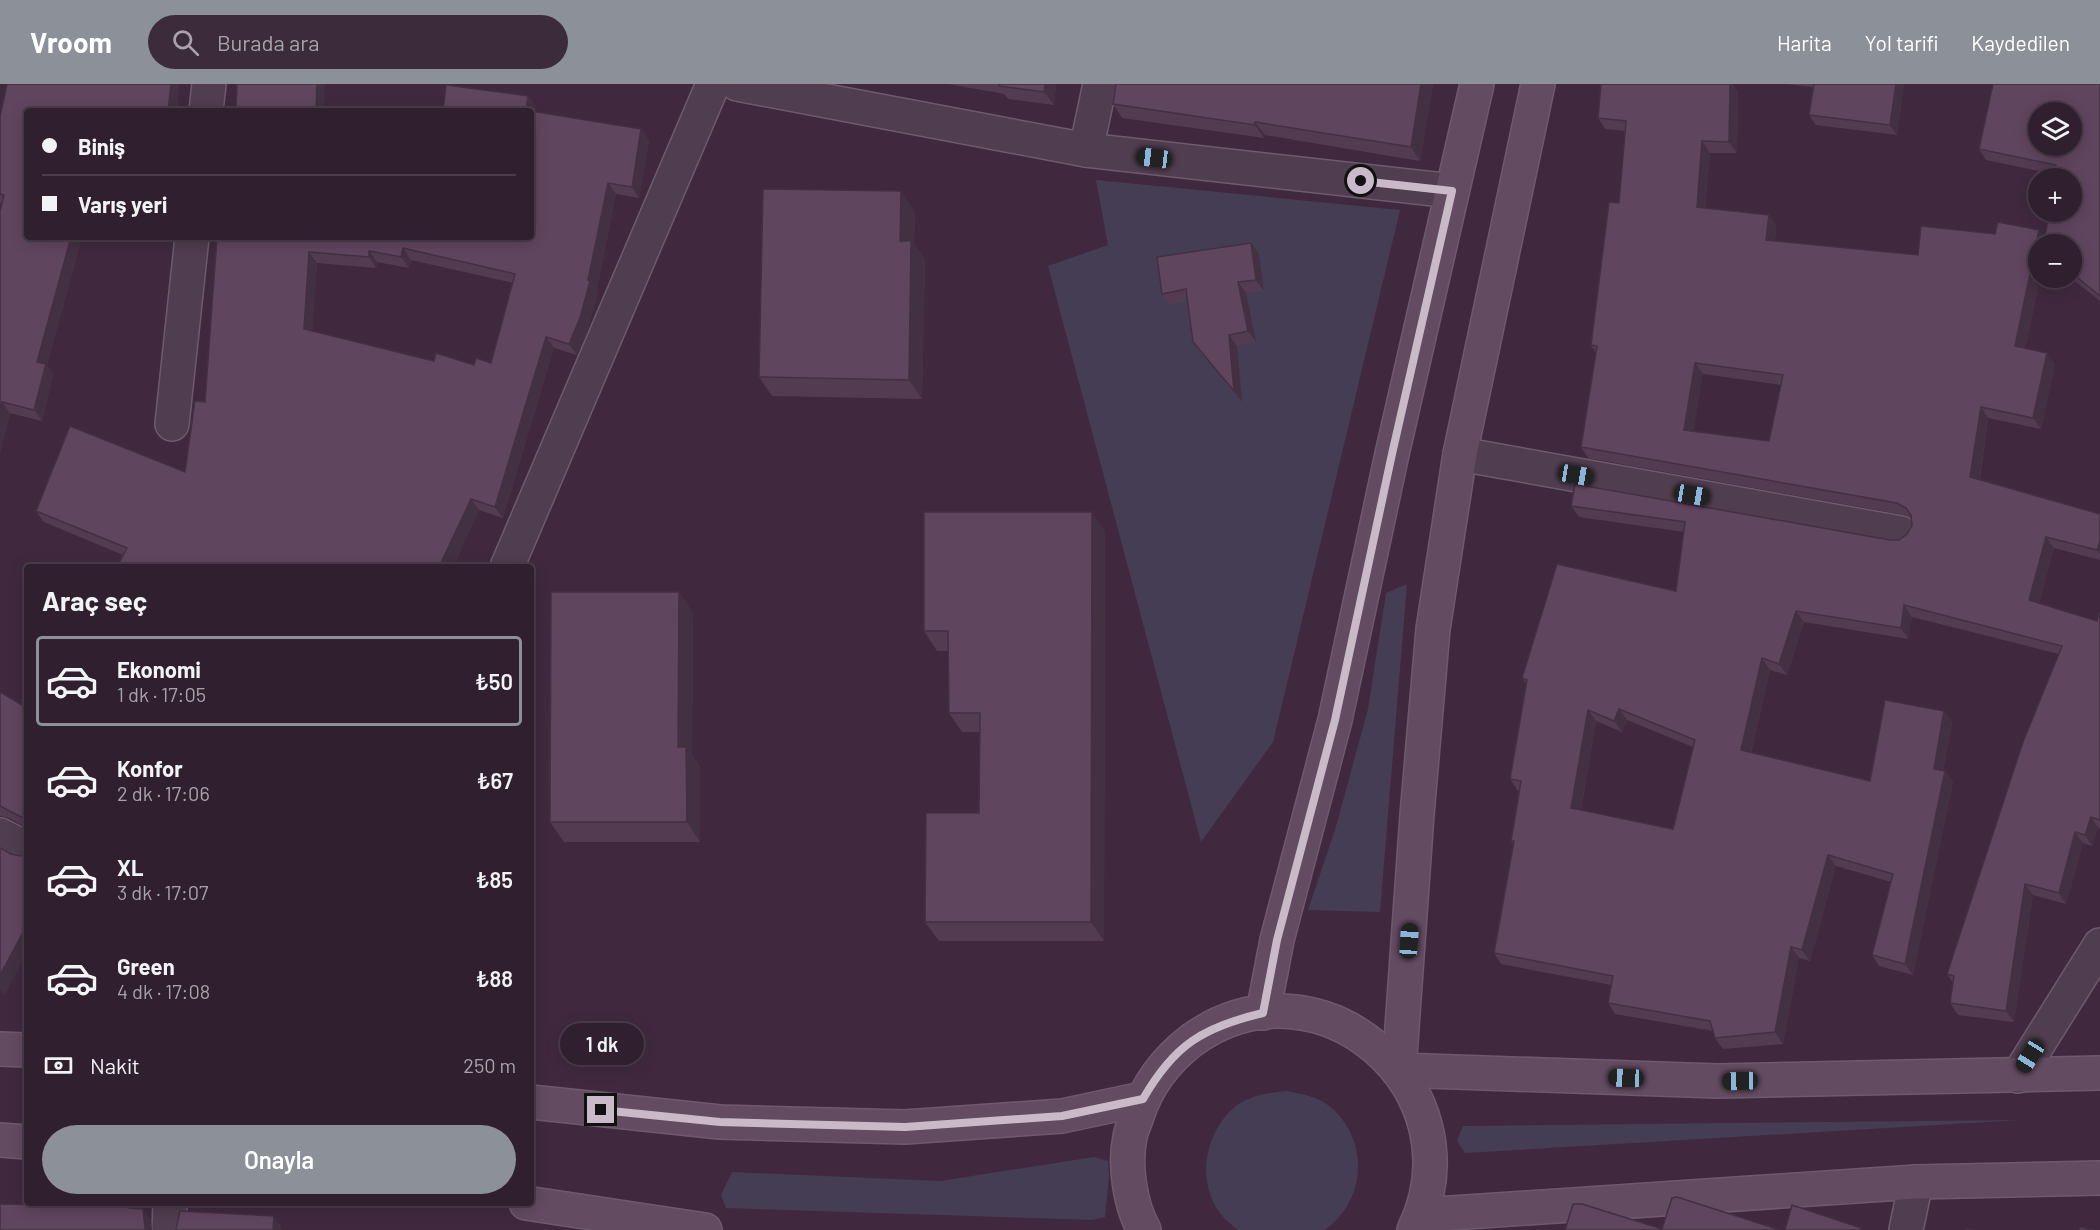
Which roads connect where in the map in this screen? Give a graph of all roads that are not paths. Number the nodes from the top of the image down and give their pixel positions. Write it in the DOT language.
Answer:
graph roads {
  1 [pos="208,84"];
  2 [pos="713,84"];
  3 [pos="737,84"];
  4 [pos="1100,84"];
  5 [pos="1477,84"];
  6 [pos="1538,84"];
  7 [pos="206,108"];
  8 [pos="1086,150"];
  9 [pos="1452,191"];
  10 [pos="192,240"];
  11 [pos="172,424"];
  12 [pos="1460,454"];
  13 [pos="1901,533"];
  14 [pos="508,564"];
  15 [pos="0,835"];
  16 [pos="24,847"];
  17 [pos="2100,945"];
  18 [pos="1263,1013"];
  19 [pos="0,1049"];
  20 [pos="24,1050"];
  21 [pos="1399,1070"];
  22 [pos="2100,1073"];
  23 [pos="2018,1076"];
  24 [pos="1143,1099"];
  25 [pos="534,1102"];
  26 [pos="0,1140"];
  27 [pos="24,1142"];
  28 [pos="2100,1178"];
  29 [pos="1916,1182"];
  30 [pos="534,1204"];
  31 [pos="170,1206"];
  32 [pos="1418,1222"];
  33 [pos="169,1230"];
  34 [pos="705,1230"];
  35 [pos="1144,1230"];
  36 [pos="1906,1230"];
  1 -- 7 [label="street"];
  2 -- 14 [label="street"];
  3 -- 8 [label="street"];
  4 -- 8 [label="street"];
  5 -- 9 [label="main road"];
  6 -- 12 [label="main road"];
  8 -- 9 [label="street"];
  9 -- 18 [label="main road"];
  10 -- 11 [label="street"];
  12 -- 13 [label="street"];
  12 -- 21 [label="main road"];
  15 -- 16 [label="street"];
  17 -- 23 [label="street"];
  18 -- 21 [label="main road"];
  18 -- 24 [label="main road"];
  19 -- 20 [label="main road"];
  21 -- 23 [label="main road"];
  21 -- 32 [label="main road"];
  22 -- 23 [label="main road"];
  24 -- 25 [label="main road"];
  24 -- 35 [label="main road"];
  26 -- 27 [label="main road"];
  28 -- 29 [label="main road"];
  29 -- 32 [label="main road"];
  29 -- 36 [label="street"];
  30 -- 34 [label="main road"];
  31 -- 33 [label="street"];
}
